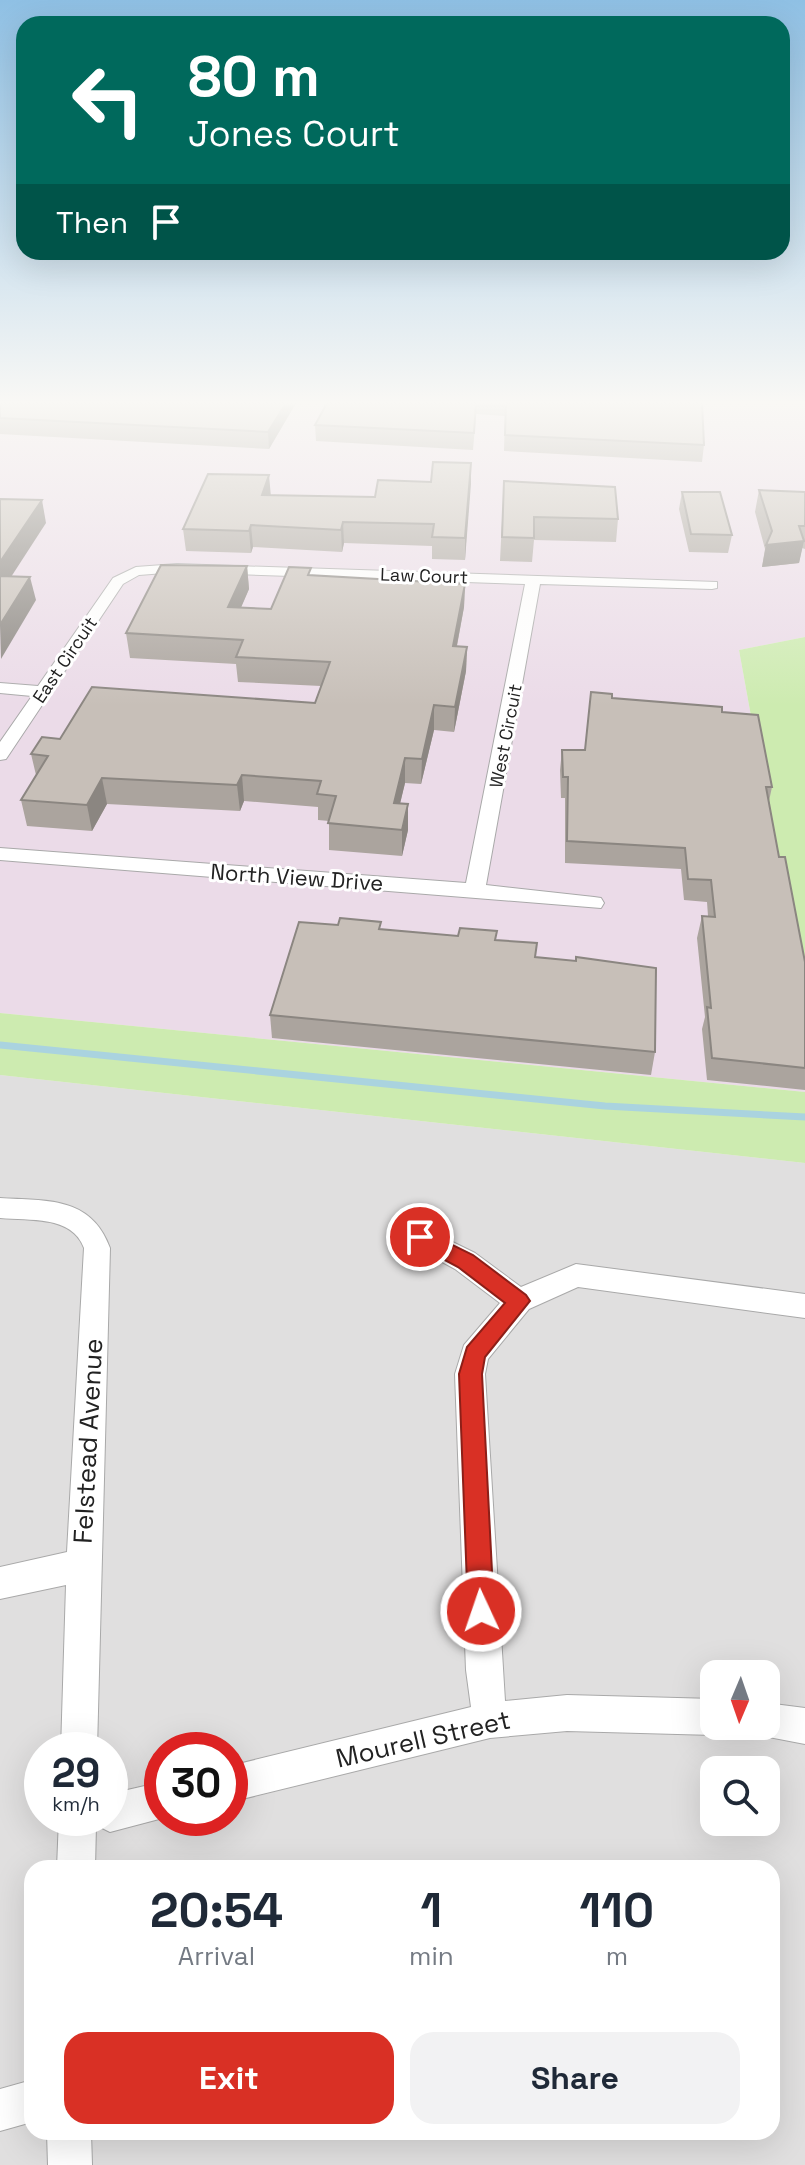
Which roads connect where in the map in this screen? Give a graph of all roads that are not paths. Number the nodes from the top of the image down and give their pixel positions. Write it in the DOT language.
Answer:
graph roads {
  1 [pos="136,571"];
  2 [pos="533,580"];
  3 [pos="712,585"];
  4 [pos="0,688"];
  5 [pos="43,692"];
  6 [pos="0,755"];
  7 [pos="0,854"];
  8 [pos="475,890"];
  9 [pos="594,903"];
  10 [pos="0,1208"];
  11 [pos="420,1237"];
  12 [pos="519,1301"];
  13 [pos="805,1306"];
  14 [pos="83,1565"];
  15 [pos="0,1583"];
  16 [pos="700,1717"];
  17 [pos="490,1720"];
  18 [pos="780,1723"];
  19 [pos="805,1726"];
  20 [pos="79,1732"];
  21 [pos="248,1780"];
  22 [pos="84,1836"];
  23 [pos="78,1860"];
  24 [pos="24,2103"];
  25 [pos="0,2110"];
  26 [pos="69,2140"];
  27 [pos="70,2165"];
  1 -- 2 [label="street, Law Court"];
  1 -- 5 [label="street, East Circuit"];
  2 -- 3 [label="street, Law Court"];
  2 -- 8 [label="street, West Circuit"];
  4 -- 5 [label="street"];
  5 -- 6 [label="street, East Circuit"];
  7 -- 8 [label="street, North View Drive"];
  8 -- 9 [label="street, North View Drive"];
  10 -- 14 [label="street, Felstead Avenue"];
  11 -- 12 [label="street"];
  12 -- 13 [label="street"];
  12 -- 17 [label="street"];
  14 -- 15 [label="street"];
  14 -- 20 [label="street, Felstead Avenue"];
  16 -- 17 [label="street, Mourell Street"];
  17 -- 21 [label="street, Mourell Street"];
  18 -- 19 [label="street"];
  22 -- 23 [label="street"];
  24 -- 25 [label="street"];
  26 -- 27 [label="street"];
}
